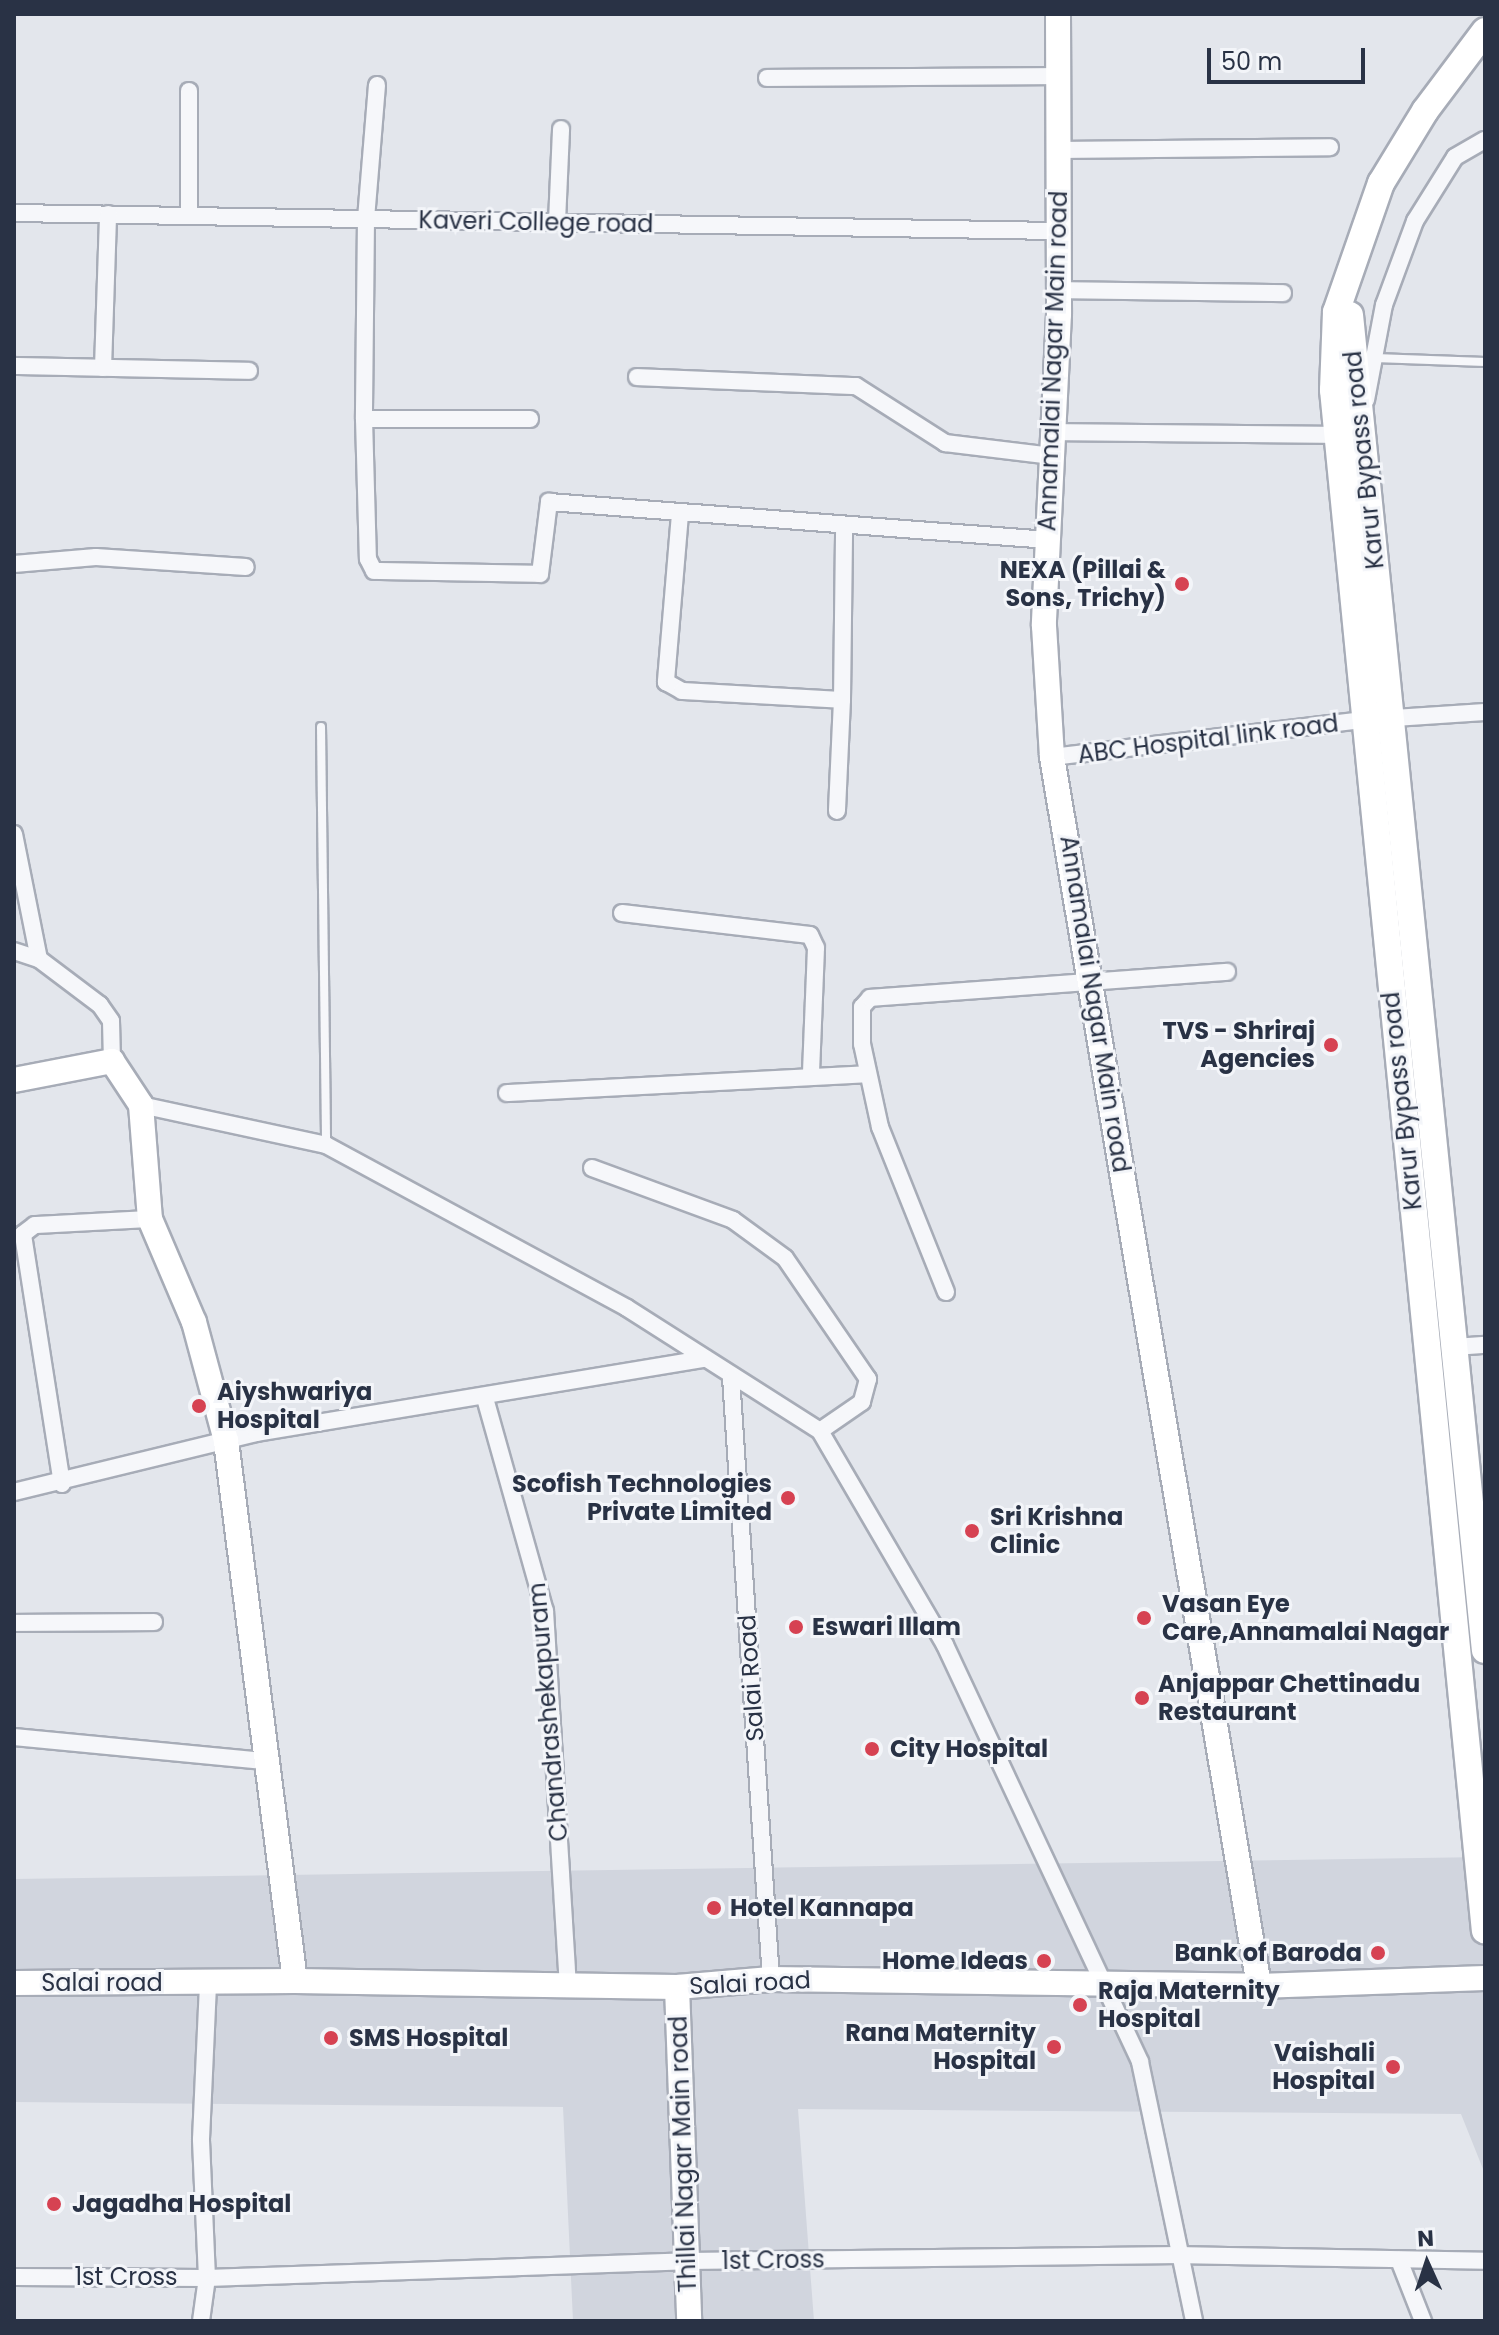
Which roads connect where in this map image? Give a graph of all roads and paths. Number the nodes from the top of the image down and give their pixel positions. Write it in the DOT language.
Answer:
graph roads {
  1 [pos="1058,14"];
  2 [pos="1485,31"];
  3 [pos="1058,76"];
  4 [pos="767,78"];
  5 [pos="377,85"];
  6 [pos="189,91"];
  7 [pos="561,129"];
  8 [pos="1485,140"];
  9 [pos="1330,147"];
  10 [pos="1058,150"];
  11 [pos="14,213"];
  12 [pos="108,214"];
  13 [pos="189,216"];
  14 [pos="366,219"];
  15 [pos="557,222"];
  16 [pos="1059,231"];
  17 [pos="1347,272"];
  18 [pos="1059,290"];
  19 [pos="1283,293"];
  20 [pos="1374,358"];
  21 [pos="1485,362"];
  22 [pos="14,366"];
  23 [pos="103,368"];
  24 [pos="249,371"];
  25 [pos="637,377"];
  26 [pos="364,419"];
  27 [pos="530,419"];
  28 [pos="1362,426"];
  29 [pos="1337,435"];
  30 [pos="1053,444"];
  31 [pos="680,514"];
  32 [pos="844,526"];
  33 [pos="1048,540"];
  34 [pos="14,564"];
  35 [pos="246,567"];
  36 [pos="842,700"];
  37 [pos="1485,712"];
  38 [pos="1392,719"];
  39 [pos="1364,720"];
  40 [pos="321,727"];
  41 [pos="1052,757"];
  42 [pos="837,811"];
  43 [pos="14,834"];
  44 [pos="622,913"];
  45 [pos="14,951"];
  46 [pos="39,959"];
  47 [pos="1227,972"];
  48 [pos="1094,984"];
  49 [pos="112,1061"];
  50 [pos="868,1074"];
  51 [pos="811,1075"];
  52 [pos="14,1080"];
  53 [pos="507,1093"];
  54 [pos="141,1105"];
  55 [pos="326,1145"];
  56 [pos="592,1168"];
  57 [pos="150,1219"];
  58 [pos="946,1292"];
  59 [pos="1485,1345"];
  60 [pos="1455,1347"];
  61 [pos="705,1359"];
  62 [pos="731,1377"];
  63 [pos="485,1398"];
  64 [pos="820,1431"];
  65 [pos="226,1441"];
  66 [pos="62,1484"];
  67 [pos="14,1492"];
  68 [pos="154,1622"];
  69 [pos="14,1623"];
  70 [pos="1485,1650"];
  71 [pos="14,1737"];
  72 [pos="264,1761"];
  73 [pos="1485,1931"];
  74 [pos="1485,1978"];
  75 [pos="771,1979"];
  76 [pos="1103,1980"];
  77 [pos="295,1981"];
  78 [pos="14,1983"];
  79 [pos="208,1983"];
  80 [pos="568,1986"];
  81 [pos="1259,1986"];
  82 [pos="677,1987"];
  83 [pos="1180,2255"];
  84 [pos="1399,2260"];
  85 [pos="687,2261"];
  86 [pos="1485,2261"];
  87 [pos="14,2277"];
  88 [pos="207,2278"];
  89 [pos="201,2321"];
  90 [pos="689,2321"];
  91 [pos="1194,2321"];
  92 [pos="1423,2321"];
  1 -- 3 [label="street, Annamalai Nagar Main road"];
  2 -- 17 [label="main road, Karur Bypass road"];
  3 -- 4 [label="street"];
  3 -- 10 [label="street, Annamalai Nagar Main road"];
  5 -- 14 [label="street"];
  6 -- 13 [label="street"];
  7 -- 15 [label="street"];
  8 -- 20 [label="street"];
  9 -- 10 [label="street"];
  10 -- 16 [label="street, Annamalai Nagar Main road"];
  11 -- 12 [label="street, Kaveri College road"];
  12 -- 13 [label="street, Kaveri College road"];
  12 -- 23 [label="street"];
  13 -- 14 [label="street, Kaveri College road"];
  14 -- 15 [label="street, Kaveri College road"];
  14 -- 26 [label="street"];
  15 -- 16 [label="street, Kaveri College road"];
  16 -- 18 [label="street, Annamalai Nagar Main road"];
  17 -- 28 [label="main road, Karur Bypass road"];
  17 -- 29 [label="main road, Karur Bypass road"];
  18 -- 19 [label="street"];
  18 -- 30 [label="street, Annamalai Nagar Main road"];
  20 -- 21 [label="lane"];
  20 -- 28 [label="street"];
  22 -- 23 [label="street"];
  23 -- 24 [label="street"];
  25 -- 30 [label="street"];
  26 -- 27 [label="street"];
  26 -- 31 [label="street"];
  28 -- 38 [label="main road, Karur Bypass road"];
  29 -- 30 [label="street"];
  29 -- 39 [label="main road, Karur Bypass road"];
  30 -- 33 [label="street, Annamalai Nagar Main road"];
  31 -- 32 [label="street"];
  31 -- 36 [label="street"];
  32 -- 33 [label="street"];
  32 -- 36 [label="street"];
  33 -- 41 [label="street, Annamalai Nagar Main road"];
  34 -- 35 [label="street"];
  36 -- 42 [label="street"];
  37 -- 38 [label="street, ABC Hospital link road"];
  38 -- 39 [label="street, ABC Hospital link road"];
  38 -- 60 [label="main road, Karur Bypass road"];
  39 -- 41 [label="street, ABC Hospital link road"];
  39 -- 73 [label="main road, Karur Bypass road"];
  40 -- 55 [label="lane"];
  41 -- 48 [label="street, Annamalai Nagar Main road"];
  43 -- 46 [label="street"];
  44 -- 51 [label="street"];
  45 -- 46 [label="street"];
  46 -- 49 [label="street"];
  47 -- 48 [label="street"];
  48 -- 50 [label="street"];
  48 -- 81 [label="street, Annamalai Nagar Main road"];
  49 -- 52 [label="street"];
  49 -- 54 [label="street"];
  50 -- 51 [label="street"];
  50 -- 58 [label="street"];
  51 -- 53 [label="street"];
  54 -- 55 [label="street"];
  54 -- 57 [label="street"];
  55 -- 61 [label="street"];
  56 -- 64 [label="street"];
  57 -- 65 [label="street"];
  57 -- 66 [label="street"];
  59 -- 60 [label="street"];
  60 -- 70 [label="main road, Karur Bypass road"];
  61 -- 62 [label="street"];
  61 -- 63 [label="street"];
  62 -- 64 [label="street"];
  62 -- 75 [label="street, Salai Road"];
  63 -- 65 [label="street"];
  63 -- 80 [label="street, Chandrashekapuram"];
  64 -- 76 [label="street"];
  65 -- 66 [label="street"];
  65 -- 72 [label="street"];
  66 -- 67 [label="street"];
  68 -- 69 [label="street"];
  71 -- 72 [label="street"];
  72 -- 77 [label="street"];
  74 -- 81 [label="street, Salai road"];
  75 -- 76 [label="street, Salai road"];
  75 -- 82 [label="street, Salai road"];
  76 -- 81 [label="street, Salai road"];
  76 -- 83 [label="street"];
  77 -- 79 [label="street, Salai road"];
  77 -- 80 [label="street, Salai road"];
  78 -- 79 [label="street, Salai road"];
  79 -- 88 [label="street"];
  80 -- 82 [label="street, Salai road"];
  82 -- 85 [label="street, Thillai Nagar Main road"];
  83 -- 84 [label="street, 1st Cross"];
  83 -- 85 [label="street, 1st Cross"];
  83 -- 91 [label="street"];
  84 -- 86 [label="street, 1st Cross"];
  84 -- 92 [label="street"];
  85 -- 88 [label="street, 1st Cross"];
  85 -- 90 [label="street, Thillai Nagar Main road"];
  87 -- 88 [label="street, 1st Cross"];
  88 -- 89 [label="street"];
}
